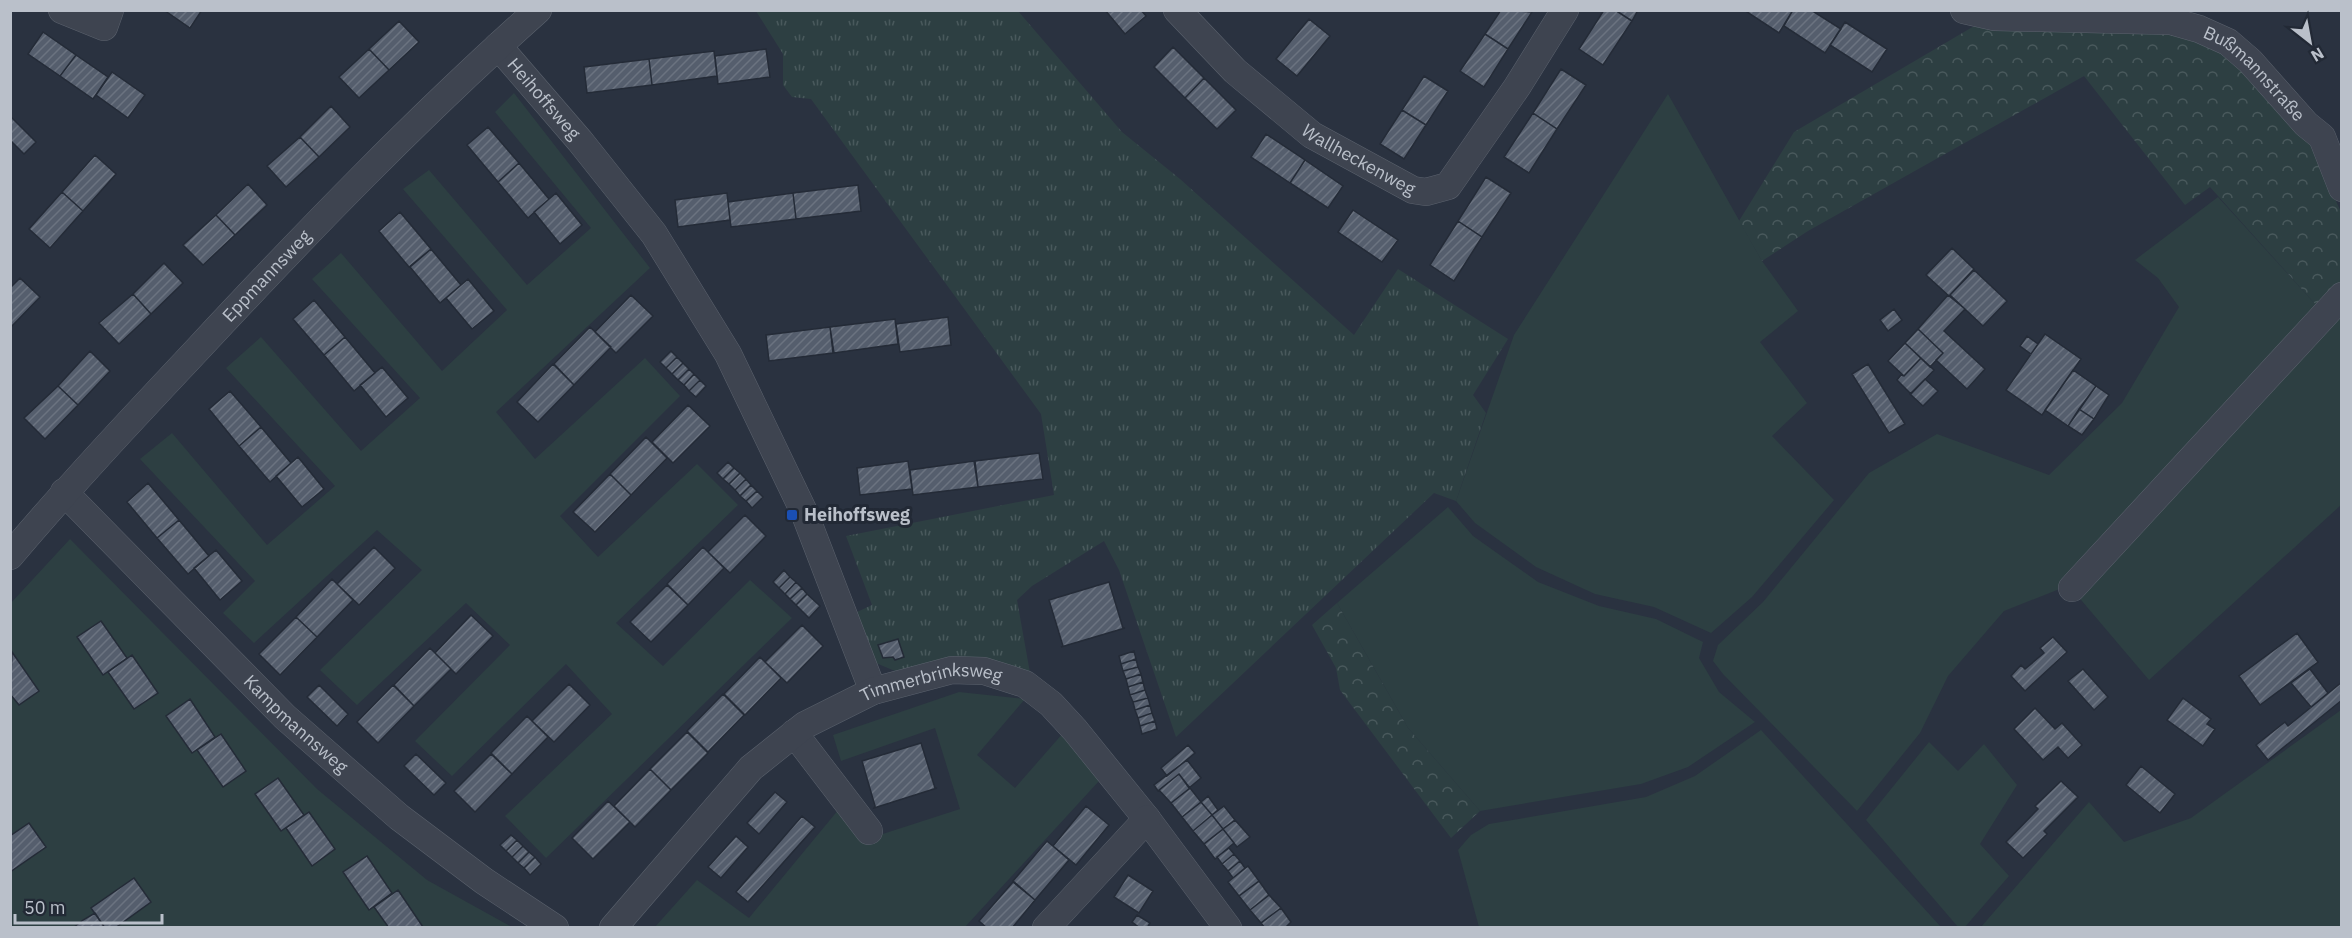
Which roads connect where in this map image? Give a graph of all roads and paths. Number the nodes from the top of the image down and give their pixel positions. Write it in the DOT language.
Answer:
graph roads {
  1 [pos="62,10"];
  2 [pos="538,10"];
  3 [pos="1177,10"];
  4 [pos="1565,10"];
  5 [pos="1964,10"];
  6 [pos="107,19"];
  7 [pos="498,46"];
  8 [pos="2332,131"];
  9 [pos="2342,188"];
  10 [pos="2342,296"];
  11 [pos="64,492"];
  12 [pos="10,556"];
  13 [pos="2072,588"];
  14 [pos="873,691"];
  15 [pos="794,734"];
  16 [pos="1147,819"];
  17 [pos="869,831"];
  18 [pos="555,927"];
  19 [pos="613,927"];
  20 [pos="1046,927"];
  21 [pos="1228,927"];
  1 -- 6 [label="street"];
  2 -- 7 [label="street, Eppmannsweg"];
  3 -- 4 [label="street, Wallheckenweg"];
  5 -- 8 [label="street, Bußmannstraße"];
  7 -- 11 [label="street, Eppmannsweg"];
  7 -- 14 [label="street, Heihoffsweg"];
  8 -- 9 [label="street, Bußmannstraße"];
  10 -- 13 [label="street"];
  11 -- 12 [label="street, Eppmannsweg"];
  11 -- 18 [label="street, Kampmannsweg"];
  14 -- 15 [label="street, Timmerbrinksweg"];
  14 -- 16 [label="street, Timmerbrinksweg"];
  15 -- 17 [label="street"];
  15 -- 19 [label="street, Timmerbrinksweg"];
  16 -- 20 [label="street"];
  16 -- 21 [label="street, Timmerbrinksweg"];
}
